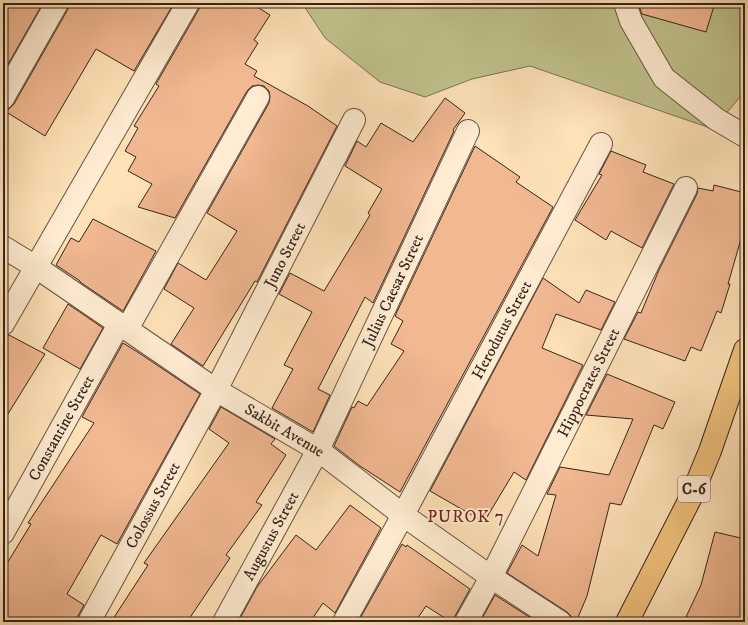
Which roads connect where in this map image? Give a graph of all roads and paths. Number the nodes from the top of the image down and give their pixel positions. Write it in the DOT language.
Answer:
graph roads {
  1 [pos="57,3"];
  2 [pos="188,3"];
  3 [pos="625,3"];
  4 [pos="258,96"];
  5 [pos="3,98"];
  6 [pos="354,120"];
  7 [pos="468,131"];
  8 [pos="745,136"];
  9 [pos="601,144"];
  10 [pos="686,188"];
  11 [pos="3,247"];
  12 [pos="36,266"];
  13 [pos="3,324"];
  14 [pos="123,326"];
  15 [pos="745,350"];
  16 [pos="216,390"];
  17 [pos="318,450"];
  18 [pos="403,515"];
  19 [pos="3,533"];
  20 [pos="491,577"];
  21 [pos="89,622"];
  22 [pos="224,622"];
  23 [pos="344,622"];
  24 [pos="466,622"];
  25 [pos="560,622"];
  26 [pos="627,622"];
  1 -- 5 [label="street"];
  2 -- 12 [label="street"];
  3 -- 8 [label="street"];
  4 -- 14 [label="street, Constantine Street"];
  6 -- 16 [label="street, Juno Street"];
  7 -- 17 [label="street, Julius Caesar Street"];
  9 -- 18 [label="street, Herodutus Street"];
  10 -- 20 [label="street, Hippocrates Street"];
  11 -- 12 [label="street, Sakbit Avenue"];
  12 -- 13 [label="street"];
  12 -- 14 [label="street, Sakbit Avenue"];
  14 -- 16 [label="street, Sakbit Avenue"];
  14 -- 19 [label="street, Constantine Street"];
  15 -- 26 [label="main road, C-6"];
  16 -- 17 [label="street, Sakbit Avenue"];
  16 -- 21 [label="street, Colossus Street"];
  17 -- 18 [label="street, Sakbit Avenue"];
  17 -- 22 [label="street, Augustus Street"];
  18 -- 20 [label="street, Sakbit Avenue"];
  18 -- 23 [label="street, Herodutus Street"];
  20 -- 24 [label="street, Hippocrates Street"];
  20 -- 25 [label="street, Sakbit Avenue"];
}
